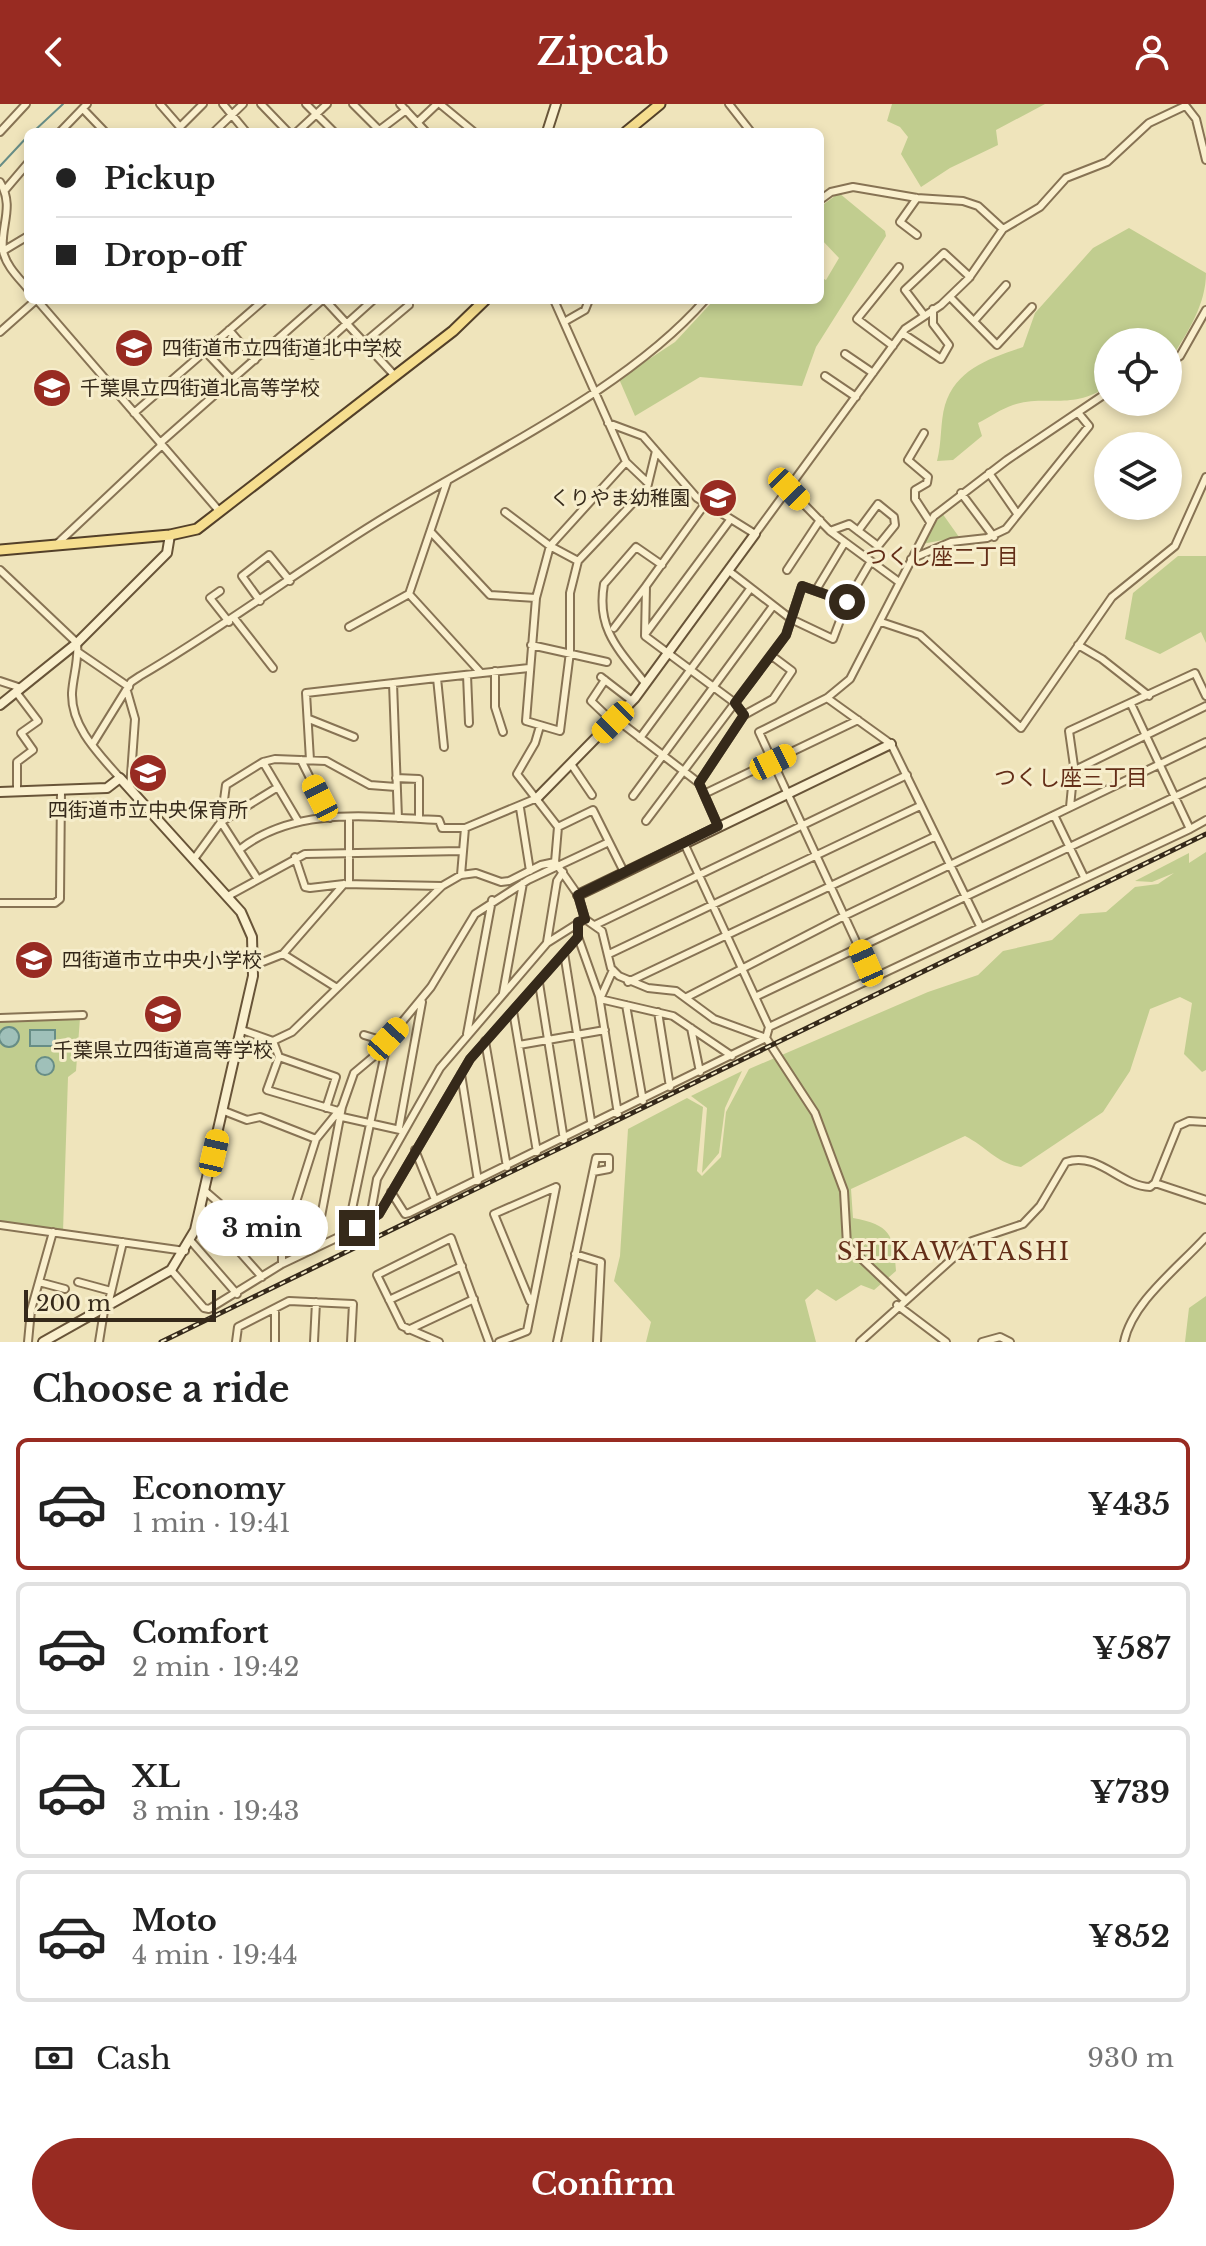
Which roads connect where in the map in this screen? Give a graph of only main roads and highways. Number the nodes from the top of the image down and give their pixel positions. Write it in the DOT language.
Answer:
graph roads {
  1 [pos="660,104"];
  2 [pos="631,128"];
  3 [pos="481,304"];
  4 [pos="0,550"];
  1 -- 2 [label="main road"];
  3 -- 4 [label="main road"];
}
